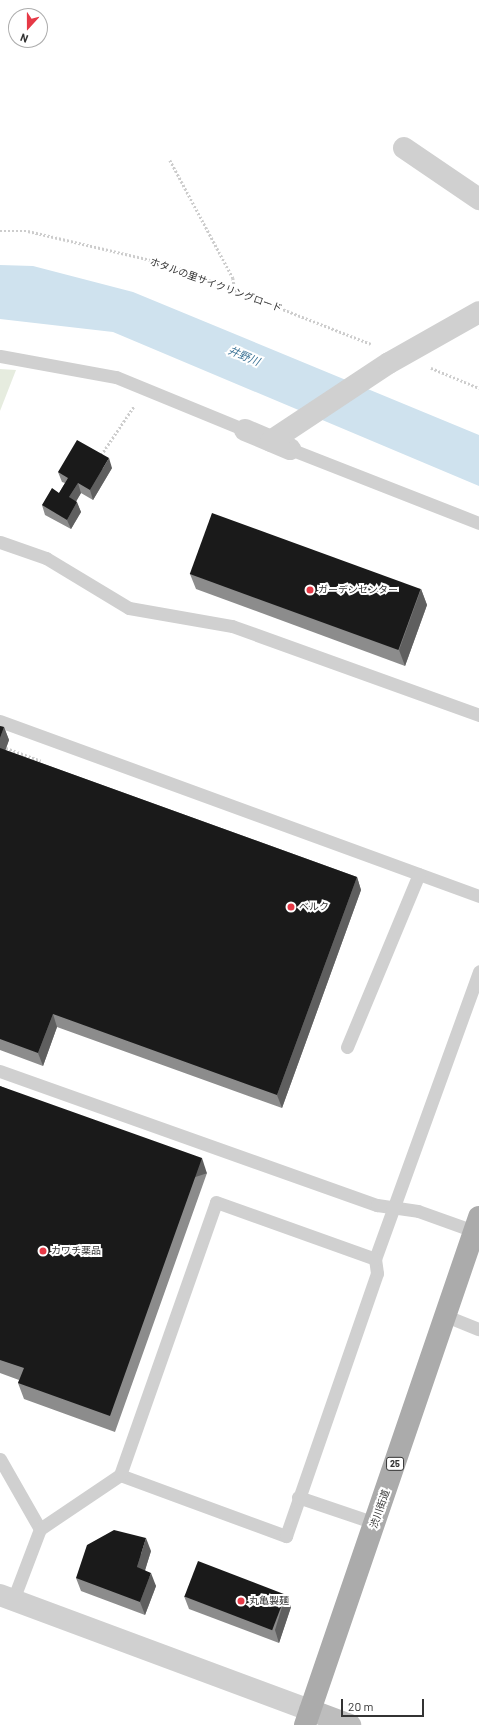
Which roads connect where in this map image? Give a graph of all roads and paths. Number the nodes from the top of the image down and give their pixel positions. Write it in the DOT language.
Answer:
graph roads {
  1 [pos="404,148"];
  2 [pos="170,160"];
  3 [pos="479,200"];
  4 [pos="0,231"];
  5 [pos="235,290"];
  6 [pos="479,312"];
  7 [pos="373,345"];
  8 [pos="0,356"];
  9 [pos="428,367"];
  10 [pos="142,388"];
  11 [pos="479,388"];
  12 [pos="245,430"];
  13 [pos="280,442"];
  14 [pos="98,460"];
  15 [pos="479,523"];
  16 [pos="0,542"];
  17 [pos="479,715"];
  18 [pos="0,721"];
  19 [pos="419,874"];
  20 [pos="479,896"];
  21 [pos="479,971"];
  22 [pos="347,1047"];
  23 [pos="0,1071"];
  24 [pos="395,1207"];
  25 [pos="476,1224"];
  26 [pos="375,1258"];
  27 [pos="446,1316"];
  28 [pos="479,1329"];
  29 [pos="0,1459"];
  30 [pos="120,1475"];
  31 [pos="298,1497"];
  32 [pos="375,1523"];
  33 [pos="40,1529"];
  34 [pos="6,1598"];
  35 [pos="307,1717"];
  36 [pos="350,1725"];
  1 -- 3 [label="street"];
  2 -- 5 [label="path"];
  4 -- 5 [label="path, ホタルの里サイクリングロード"];
  5 -- 7 [label="path, ホタルの里サイクリングロード"];
  6 -- 13 [label="street"];
  8 -- 10 [label="lane"];
  9 -- 11 [label="path"];
  10 -- 12 [label="lane"];
  10 -- 14 [label="path"];
  12 -- 13 [label="street"];
  13 -- 15 [label="lane"];
  16 -- 17 [label="lane"];
  18 -- 19 [label="lane"];
  19 -- 20 [label="lane"];
  19 -- 22 [label="lane"];
  21 -- 24 [label="lane"];
  23 -- 24 [label="lane"];
  24 -- 25 [label="lane"];
  24 -- 26 [label="lane"];
  25 -- 27 [label="main road, 渋川街道 / 25"];
  26 -- 30 [label="lane"];
  26 -- 31 [label="lane"];
  27 -- 28 [label="lane"];
  27 -- 32 [label="main road, 渋川街道 / 25"];
  29 -- 33 [label="lane"];
  30 -- 31 [label="lane"];
  30 -- 33 [label="lane"];
  31 -- 32 [label="lane"];
  32 -- 35 [label="main road, 渋川街道 / 25"];
  33 -- 34 [label="lane"];
  34 -- 35 [label="street"];
  35 -- 36 [label="main road"];
}
